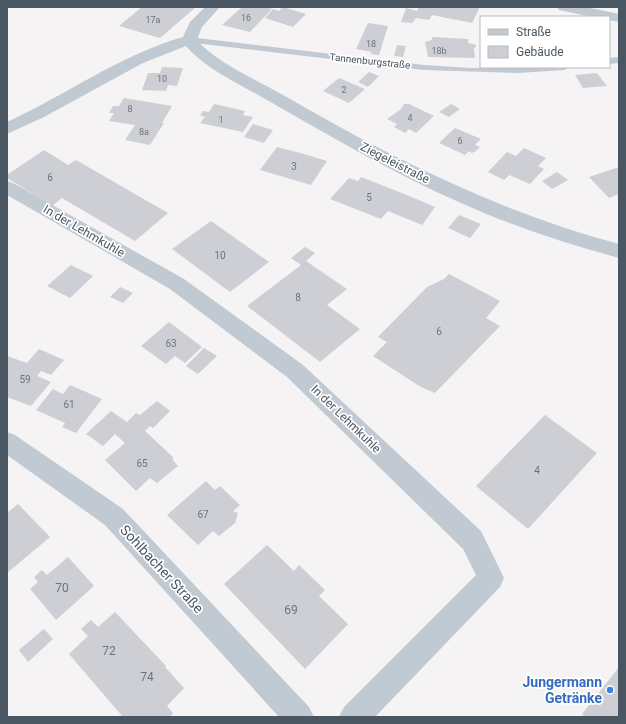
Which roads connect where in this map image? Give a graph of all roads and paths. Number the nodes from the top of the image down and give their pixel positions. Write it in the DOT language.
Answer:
graph roads {
  1 [pos="213,7"];
  2 [pos="564,7"];
  3 [pos="609,16"];
  4 [pos="189,40"];
  5 [pos="558,68"];
  6 [pos="7,129"];
  7 [pos="7,187"];
  8 [pos="619,251"];
  9 [pos="7,442"];
  10 [pos="299,717"];
  11 [pos="354,717"];
  1 -- 4 [label="street"];
  2 -- 3 [label="street"];
  4 -- 5 [label="lane, Tannenburgstraße"];
  4 -- 6 [label="street, Tannenburgstraße"];
  4 -- 8 [label="street, Ziegeleistraße"];
  7 -- 11 [label="street, In der Lehmkuhle"];
  9 -- 10 [label="street, Sohlbacher Straße"];
}
